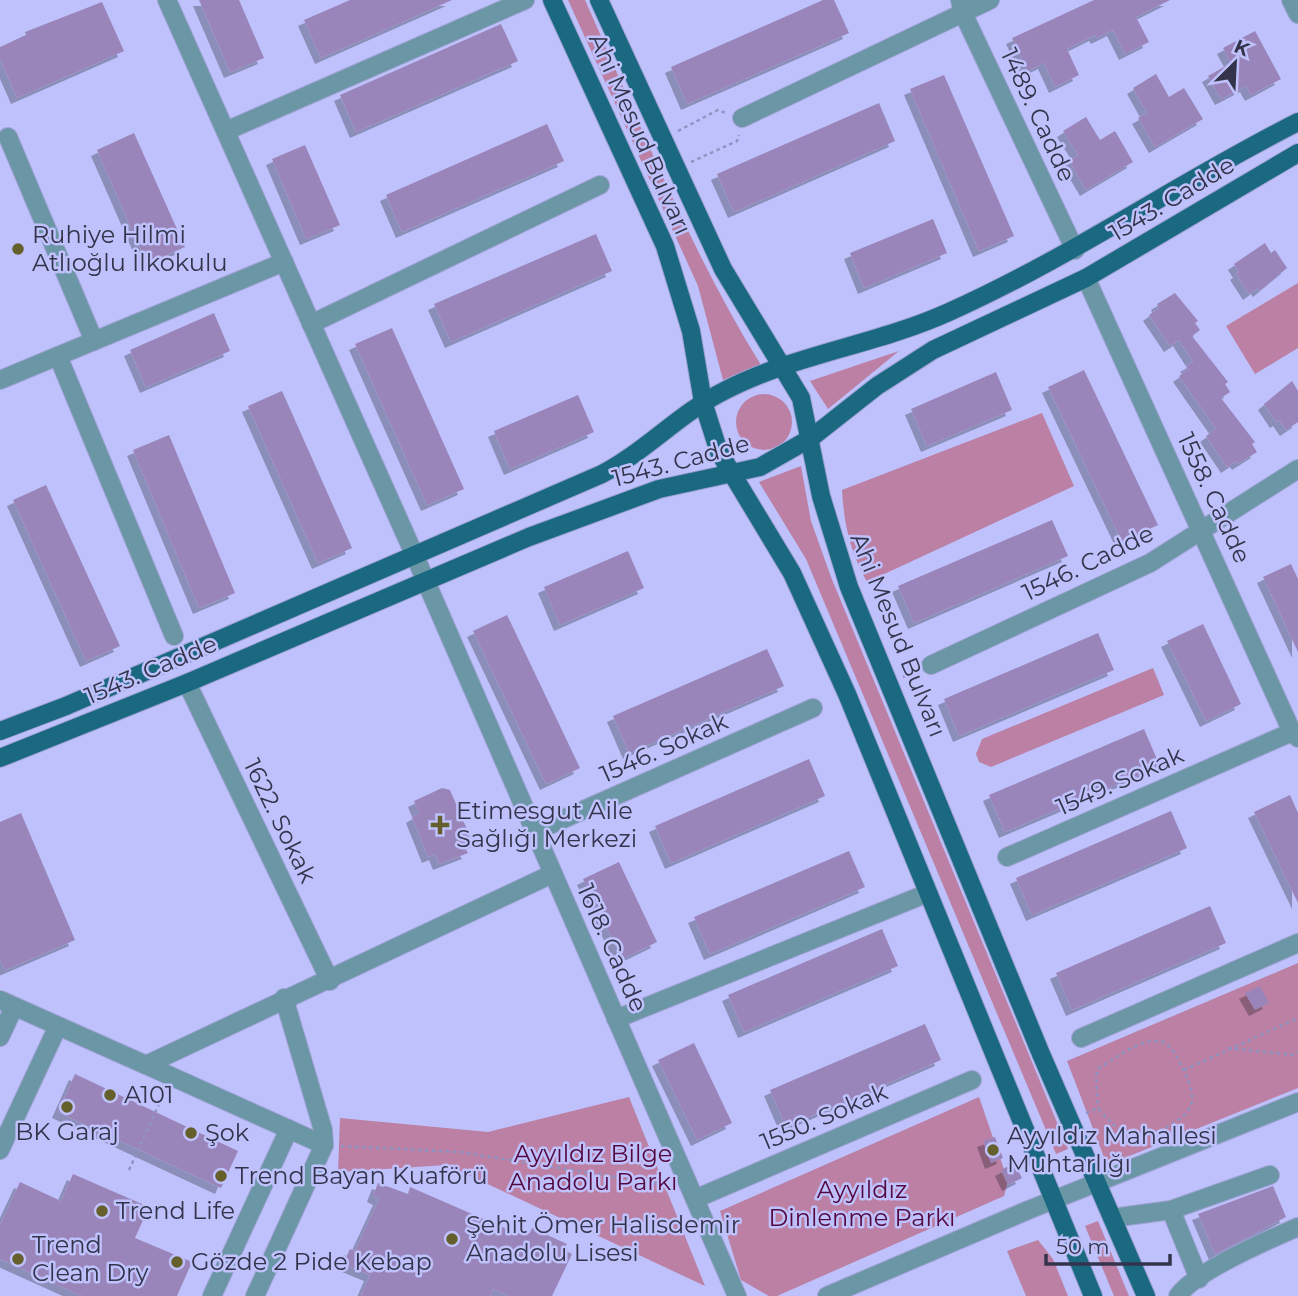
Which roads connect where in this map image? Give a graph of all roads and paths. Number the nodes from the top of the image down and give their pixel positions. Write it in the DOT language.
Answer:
graph roads {
  1 [pos="167,0"];
  2 [pos="525,0"];
  3 [pos="552,0"];
  4 [pos="599,0"];
  5 [pos="990,0"];
  6 [pos="1291,0"];
  7 [pos="961,7"];
  8 [pos="1298,14"];
  9 [pos="742,118"];
  10 [pos="1298,122"];
  11 [pos="226,131"];
  12 [pos="8,137"];
  13 [pos="663,139"];
  14 [pos="1298,153"];
  15 [pos="677,169"];
  16 [pos="600,185"];
  17 [pos="1075,250"];
  18 [pos="284,262"];
  19 [pos="1086,278"];
  20 [pos="312,324"];
  21 [pos="94,341"];
  22 [pos="58,356"];
  23 [pos="782,367"];
  24 [pos="0,380"];
  25 [pos="703,402"];
  26 [pos="811,438"];
  27 [pos="1298,469"];
  28 [pos="731,474"];
  29 [pos="1202,530"];
  30 [pos="414,554"];
  31 [pos="425,581"];
  32 [pos="174,636"];
  33 [pos="931,665"];
  34 [pos="187,683"];
  35 [pos="891,683"];
  36 [pos="813,708"];
  37 [pos="0,731"];
  38 [pos="1295,735"];
  39 [pos="0,758"];
  40 [pos="534,832"];
  41 [pos="1007,857"];
  42 [pos="552,874"];
  43 [pos="928,893"];
  44 [pos="1298,943"];
  45 [pos="330,981"];
  46 [pos="284,998"];
  47 [pos="7,1003"];
  48 [pos="1298,1018"];
  49 [pos="616,1019"];
  50 [pos="58,1026"];
  51 [pos="0,1037"];
  52 [pos="1081,1038"];
  53 [pos="1228,1048"];
  54 [pos="1298,1052"];
  55 [pos="146,1065"];
  56 [pos="1184,1070"];
  57 [pos="172,1077"];
  58 [pos="972,1080"];
  59 [pos="1298,1102"];
  60 [pos="1098,1108"];
  61 [pos="1070,1119"];
  62 [pos="289,1129"];
  63 [pos="324,1145"];
  64 [pos="0,1150"];
  65 [pos="129,1170"];
  66 [pos="1270,1175"];
  67 [pos="1097,1183"];
  68 [pos="692,1194"];
  69 [pos="1053,1200"];
  70 [pos="1171,1210"];
  71 [pos="1112,1218"];
  72 [pos="1298,1227"];
  73 [pos="1199,1279"];
  74 [pos="212,1296"];
  75 [pos="255,1296"];
  76 [pos="737,1296"];
  77 [pos="827,1296"];
  78 [pos="1093,1296"];
  79 [pos="1146,1296"];
  80 [pos="1178,1296"];
  1 -- 11 [label="street, 1618. Cadde"];
  2 -- 11 [label="street"];
  3 -- 25 [label="main road, Ahi Mesud Bulvarı"];
  4 -- 13 [label="main road, Ahi Mesud Bulvarı"];
  5 -- 7 [label="street"];
  6 -- 8 [label="street"];
  7 -- 9 [label="street"];
  7 -- 17 [label="street, 1489. Cadde"];
  9 -- 13 [label="path"];
  9 -- 15 [label="path"];
  10 -- 17 [label="main road, 1543. Cadde"];
  11 -- 18 [label="street, 1618. Cadde"];
  12 -- 21 [label="street"];
  13 -- 15 [label="main road, Ahi Mesud Bulvarı"];
  14 -- 19 [label="main road, 1543. Cadde"];
  15 -- 23 [label="main road, Ahi Mesud Bulvarı"];
  16 -- 20 [label="street"];
  17 -- 23 [label="main road, 1543. Cadde"];
  18 -- 20 [label="street, 1618. Cadde"];
  18 -- 21 [label="street"];
  19 -- 26 [label="main road, 1543. Cadde"];
  19 -- 29 [label="street, 1558. Cadde"];
  20 -- 30 [label="street, 1618. Cadde"];
  21 -- 22 [label="street"];
  22 -- 24 [label="street"];
  22 -- 32 [label="street"];
  23 -- 25 [label="main road, 1543. Cadde"];
  23 -- 26 [label="main road, Ahi Mesud Bulvarı"];
  25 -- 28 [label="main road, Ahi Mesud Bulvarı"];
  25 -- 30 [label="main road, 1543. Cadde"];
  26 -- 28 [label="main road, 1543. Cadde"];
  26 -- 35 [label="main road, Ahi Mesud Bulvarı"];
  27 -- 29 [label="street, 1546. Cadde"];
  28 -- 31 [label="main road, 1543. Cadde"];
  28 -- 43 [label="main road, Ahi Mesud Bulvarı"];
  29 -- 33 [label="street, 1546. Cadde"];
  29 -- 38 [label="street, 1558. Cadde"];
  30 -- 31 [label="street, 1618. Cadde"];
  30 -- 37 [label="main road, 1543. Cadde"];
  31 -- 34 [label="main road, 1543. Cadde"];
  31 -- 40 [label="street, 1618. Cadde"];
  33 -- 35 [label="path"];
  34 -- 39 [label="main road, 1543. Cadde"];
  34 -- 45 [label="street, 1622. Sokak"];
  35 -- 61 [label="main road, Ahi Mesud Bulvarı"];
  36 -- 40 [label="street, 1546. Sokak"];
  38 -- 41 [label="street, 1549. Sokak"];
  40 -- 42 [label="street, 1618. Cadde"];
  42 -- 45 [label="street"];
  42 -- 49 [label="street, 1618. Cadde"];
  43 -- 49 [label="street"];
  43 -- 69 [label="main road, Ahi Mesud Bulvarı"];
  44 -- 52 [label="street"];
  45 -- 46 [label="street"];
  46 -- 55 [label="street"];
  46 -- 63 [label="street"];
  47 -- 50 [label="street"];
  47 -- 51 [label="street"];
  48 -- 53 [label="path"];
  49 -- 68 [label="street, 1618. Cadde"];
  50 -- 55 [label="street"];
  50 -- 64 [label="street"];
  53 -- 54 [label="path"];
  53 -- 56 [label="path"];
  55 -- 57 [label="street"];
  56 -- 60 [label="path"];
  56 -- 60 [label="path"];
  57 -- 62 [label="street"];
  57 -- 65 [label="path"];
  58 -- 68 [label="street, 1550. Sokak"];
  59 -- 67 [label="street"];
  60 -- 61 [label="path"];
  61 -- 67 [label="main road, Ahi Mesud Bulvarı"];
  62 -- 63 [label="street"];
  62 -- 74 [label="street"];
  63 -- 68 [label="path"];
  63 -- 75 [label="street"];
  66 -- 70 [label="street"];
  67 -- 69 [label="street"];
  67 -- 71 [label="main road, Ahi Mesud Bulvarı"];
  68 -- 76 [label="street, 1618. Cadde"];
  69 -- 77 [label="street"];
  69 -- 78 [label="main road, Ahi Mesud Bulvarı"];
  70 -- 71 [label="street"];
  70 -- 73 [label="street"];
  71 -- 79 [label="main road, Ahi Mesud Bulvarı"];
  72 -- 73 [label="street"];
  73 -- 80 [label="street"];
}
